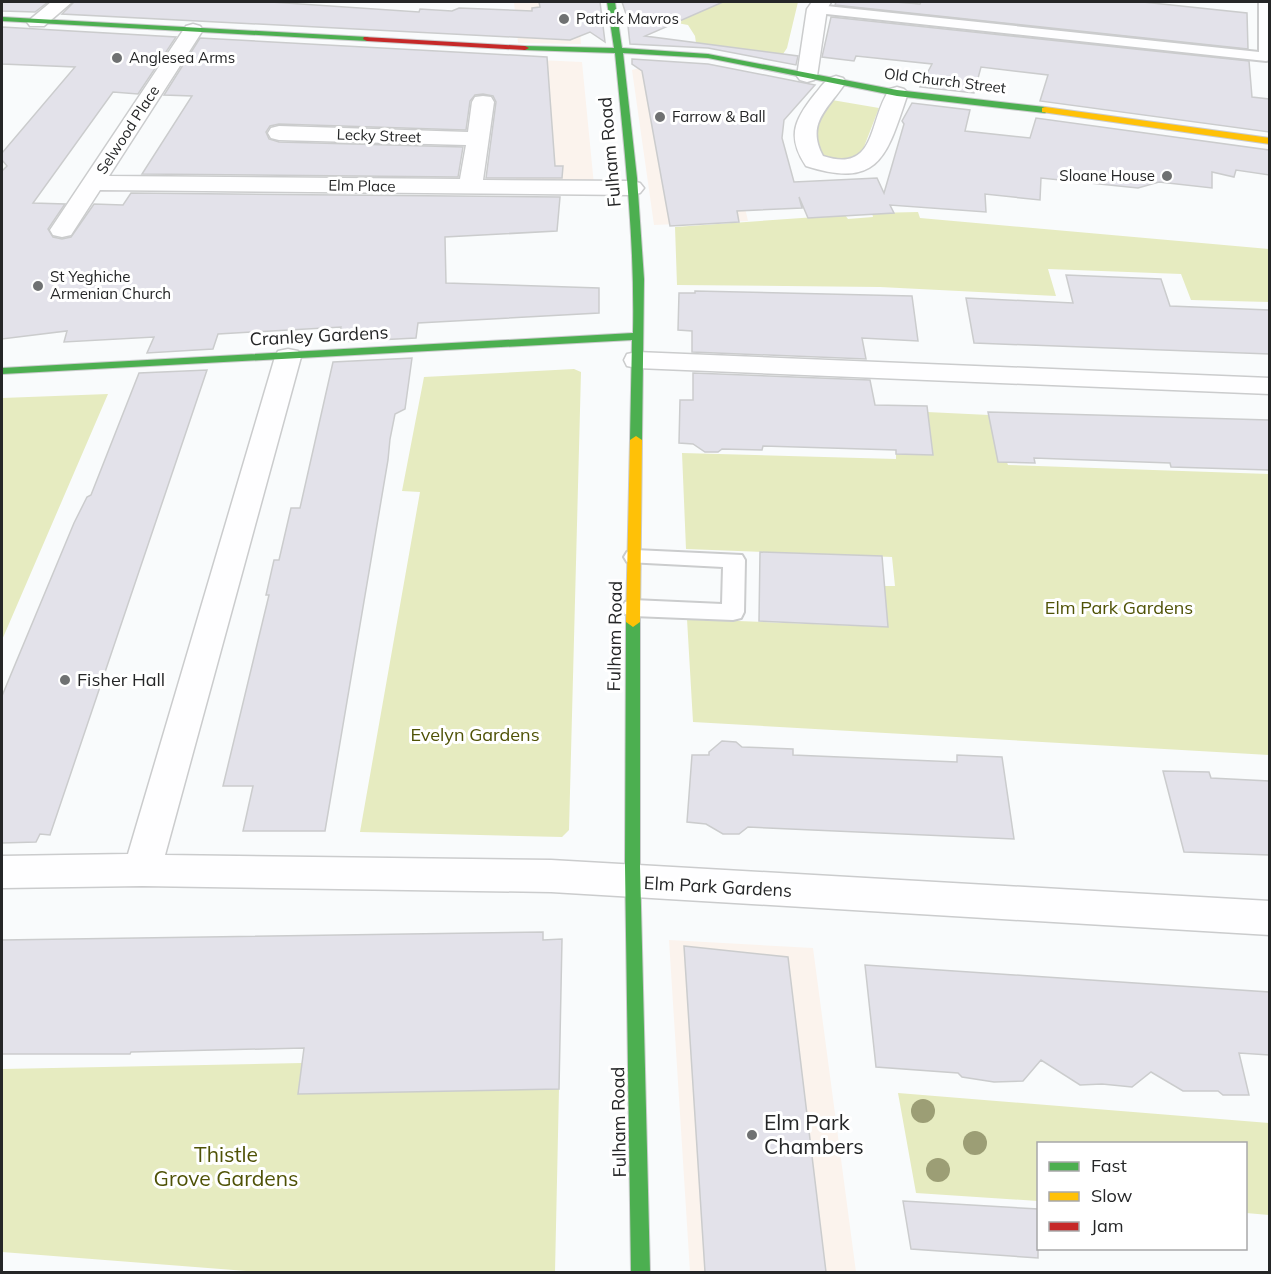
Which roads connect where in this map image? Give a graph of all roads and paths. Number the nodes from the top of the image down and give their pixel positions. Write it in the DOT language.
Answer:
graph roads {
  1 [pos="62,2"];
  2 [pos="611,2"];
  3 [pos="1266,2"];
  4 [pos="819,5"];
  5 [pos="2,19"];
  6 [pos="37,22"];
  7 [pos="193,30"];
  8 [pos="618,50"];
  9 [pos="807,76"];
  10 [pos="836,82"];
  11 [pos="897,93"];
  12 [pos="483,102"];
  13 [pos="279,133"];
  14 [pos="478,138"];
  15 [pos="1269,141"];
  16 [pos="93,183"];
  17 [pos="470,186"];
  18 [pos="632,188"];
  19 [pos="62,230"];
  20 [pos="638,348"];
  21 [pos="288,357"];
  22 [pos="2,371"];
  23 [pos="1269,386"];
  24 [pos="635,557"];
  25 [pos="633,608"];
  26 [pos="142,870"];
  27 [pos="2,872"];
  28 [pos="633,882"];
  29 [pos="1269,918"];
  30 [pos="641,1272"];
  1 -- 6 [label="street"];
  2 -- 8 [label="street, Fulham Road"];
  3 -- 4 [label="lane"];
  4 -- 9 [label="street"];
  5 -- 6 [label="street, Old Church Street"];
  6 -- 7 [label="street, Old Church Street"];
  7 -- 8 [label="street, Old Church Street"];
  7 -- 16 [label="street, Selwood Place"];
  8 -- 9 [label="street, Old Church Street"];
  8 -- 18 [label="street, Fulham Road"];
  9 -- 10 [label="street, Old Church Street"];
  10 -- 11 [label="street, Old Church Street"];
  10 -- 11 [label="street"];
  11 -- 15 [label="street, Old Church Street"];
  12 -- 14 [label="street"];
  13 -- 14 [label="street, Lecky Street"];
  14 -- 17 [label="street"];
  16 -- 17 [label="street, Elm Place"];
  16 -- 19 [label="street, Selwood Place"];
  17 -- 18 [label="street, Elm Place"];
  18 -- 20 [label="street, Fulham Road"];
  20 -- 21 [label="street, Cranley Gardens"];
  20 -- 23 [label="street"];
  20 -- 24 [label="street, Fulham Road"];
  21 -- 22 [label="street, Cranley Gardens"];
  21 -- 26 [label="street"];
  24 -- 25 [label="street, Fulham Road"];
  24 -- 25 [label="lane"];
  25 -- 28 [label="street, Fulham Road"];
  26 -- 27 [label="street"];
  26 -- 28 [label="street"];
  28 -- 29 [label="street, Elm Park Gardens"];
  28 -- 30 [label="street, Fulham Road"];
}
